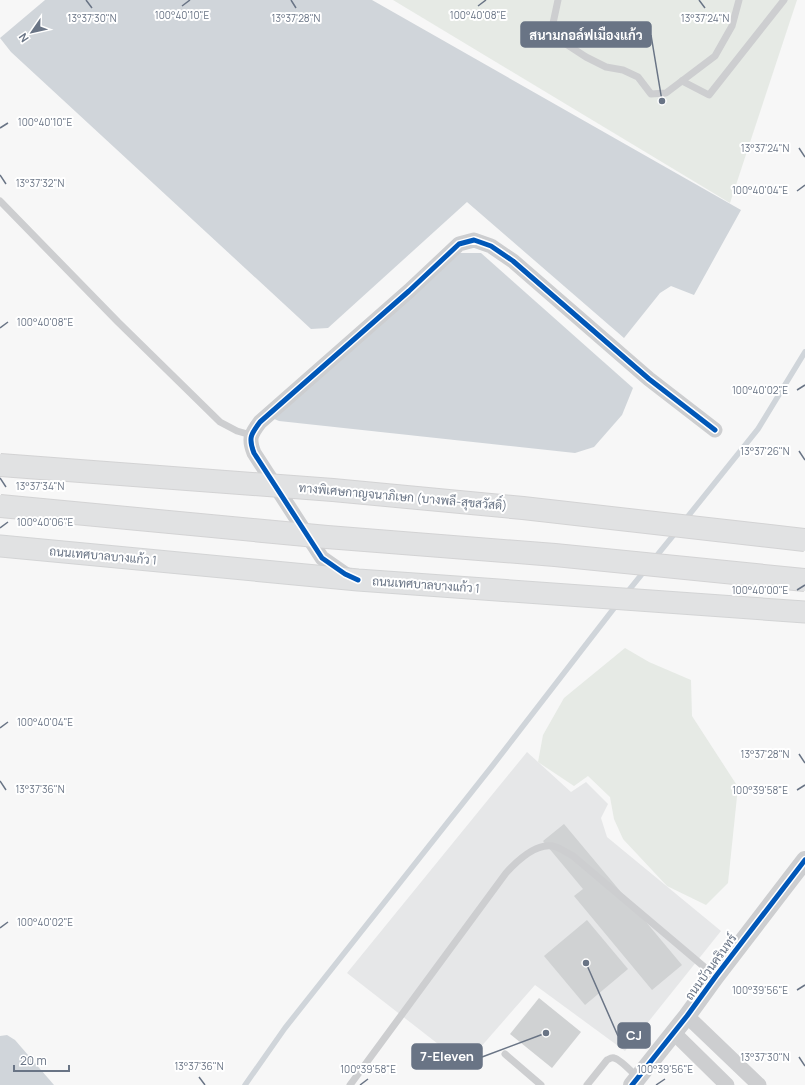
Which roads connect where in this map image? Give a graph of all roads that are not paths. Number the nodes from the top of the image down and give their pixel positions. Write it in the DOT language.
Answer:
graph roads {
  1 [pos="558,0"];
  2 [pos="739,0"];
  3 [pos="784,0"];
  4 [pos="682,81"];
  5 [pos="0,201"];
  6 [pos="715,430"];
  7 [pos="251,435"];
  8 [pos="0,465"];
  9 [pos="0,506"];
  10 [pos="805,540"];
  11 [pos="0,546"];
  12 [pos="358,580"];
  13 [pos="805,580"];
  14 [pos="805,612"];
  15 [pos="805,860"];
  16 [pos="716,976"];
  17 [pos="687,1016"];
  18 [pos="674,1033"];
  19 [pos="505,1054"];
  20 [pos="635,1081"];
  21 [pos="350,1085"];
  22 [pos="541,1085"];
  23 [pos="587,1085"];
  24 [pos="727,1085"];
  25 [pos="759,1085"];
  1 -- 4 [label="lane"];
  2 -- 4 [label="lane"];
  3 -- 4 [label="lane"];
  5 -- 7 [label="lane"];
  6 -- 7 [label="street"];
  7 -- 12 [label="street"];
  8 -- 10 [label="highway, ทางพิเศษกาญจนาภิเษก (บางพลี-สุขสวัสดิ์), bridge"];
  9 -- 13 [label="highway, bridge"];
  11 -- 12 [label="main road, ถนนเทศบาลบางแก้ว 1"];
  12 -- 14 [label="main road, ถนนเทศบาลบางแก้ว 1"];
  15 -- 16 [label="street, ถนนบัวนครินทร์"];
  16 -- 17 [label="street, ถนนบัวนครินทร์"];
  16 -- 21 [label="lane"];
  17 -- 18 [label="street, ถนนบัวนครินทร์"];
  17 -- 25 [label="street"];
  18 -- 20 [label="street, ถนนบัวนครินทร์"];
  18 -- 24 [label="street"];
  19 -- 22 [label="lane"];
  20 -- 23 [label="lane"];
}
